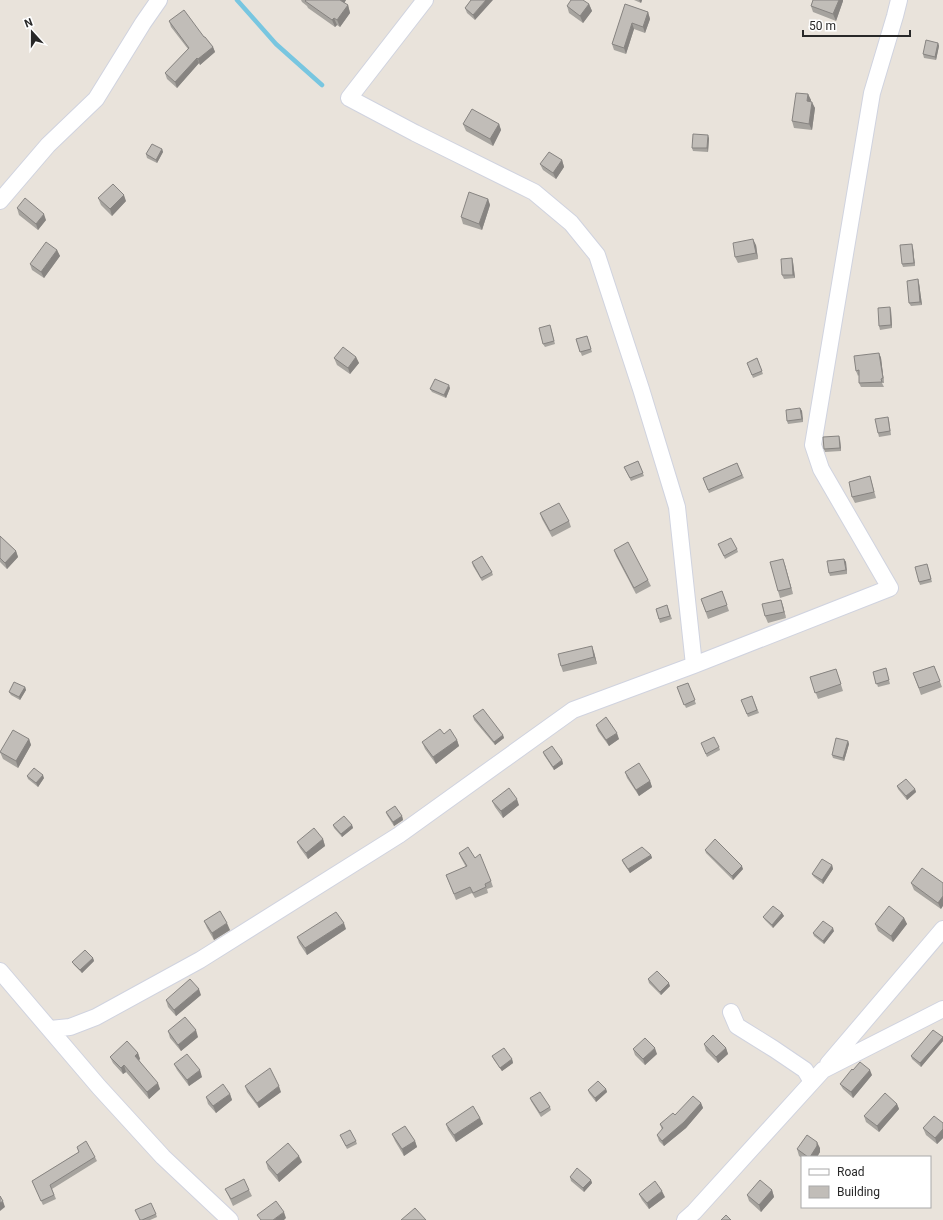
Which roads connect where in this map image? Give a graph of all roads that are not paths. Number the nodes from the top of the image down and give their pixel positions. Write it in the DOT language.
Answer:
graph roads {
  1 [pos="159,0"];
  2 [pos="425,0"];
  3 [pos="899,0"];
  4 [pos="0,201"];
  5 [pos="694,666"];
  6 [pos="943,929"];
  7 [pos="0,971"];
  8 [pos="943,1009"];
  9 [pos="731,1012"];
  10 [pos="50,1029"];
  11 [pos="823,1070"];
  12 [pos="812,1082"];
  13 [pos="230,1220"];
  14 [pos="685,1220"];
  1 -- 4 [label="street"];
  2 -- 5 [label="street"];
  3 -- 5 [label="street"];
  5 -- 10 [label="street"];
  6 -- 11 [label="street"];
  7 -- 10 [label="street"];
  8 -- 11 [label="street"];
  9 -- 12 [label="street"];
  10 -- 13 [label="street"];
  11 -- 12 [label="street"];
  12 -- 14 [label="street"];
}
